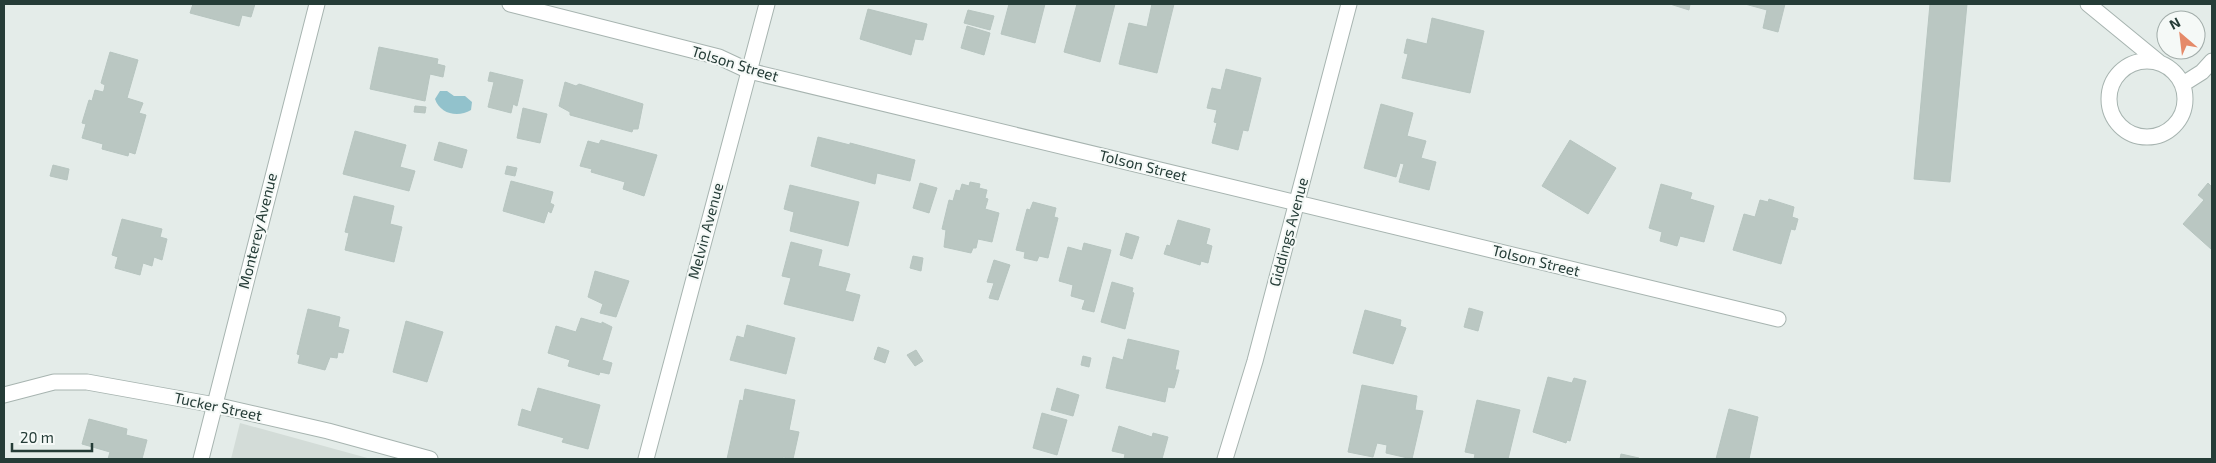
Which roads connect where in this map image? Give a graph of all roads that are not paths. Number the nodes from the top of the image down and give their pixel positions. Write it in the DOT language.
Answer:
graph roads {
  1 [pos="317,4"];
  2 [pos="510,4"];
  3 [pos="767,4"];
  4 [pos="1350,4"];
  5 [pos="2088,4"];
  6 [pos="2212,61"];
  7 [pos="2160,62"];
  8 [pos="749,70"];
  9 [pos="2183,84"];
  10 [pos="1297,203"];
  11 [pos="1778,319"];
  12 [pos="4,395"];
  13 [pos="215,404"];
  14 [pos="201,459"];
  15 [pos="430,459"];
  16 [pos="646,459"];
  17 [pos="1225,459"];
  1 -- 13 [label="street, Monterey Avenue"];
  2 -- 8 [label="street, Tolson Street"];
  3 -- 8 [label="street, Melvin Avenue"];
  4 -- 10 [label="street, Giddings Avenue"];
  5 -- 7 [label="street"];
  6 -- 9 [label="street"];
  7 -- 9 [label="street"];
  7 -- 9 [label="street"];
  8 -- 10 [label="street, Tolson Street"];
  8 -- 16 [label="street, Melvin Avenue"];
  10 -- 11 [label="street, Tolson Street"];
  10 -- 17 [label="street, Giddings Avenue"];
  12 -- 13 [label="street, Tucker Street"];
  13 -- 14 [label="street, Monterey Avenue"];
  13 -- 15 [label="street, Tucker Street"];
}
